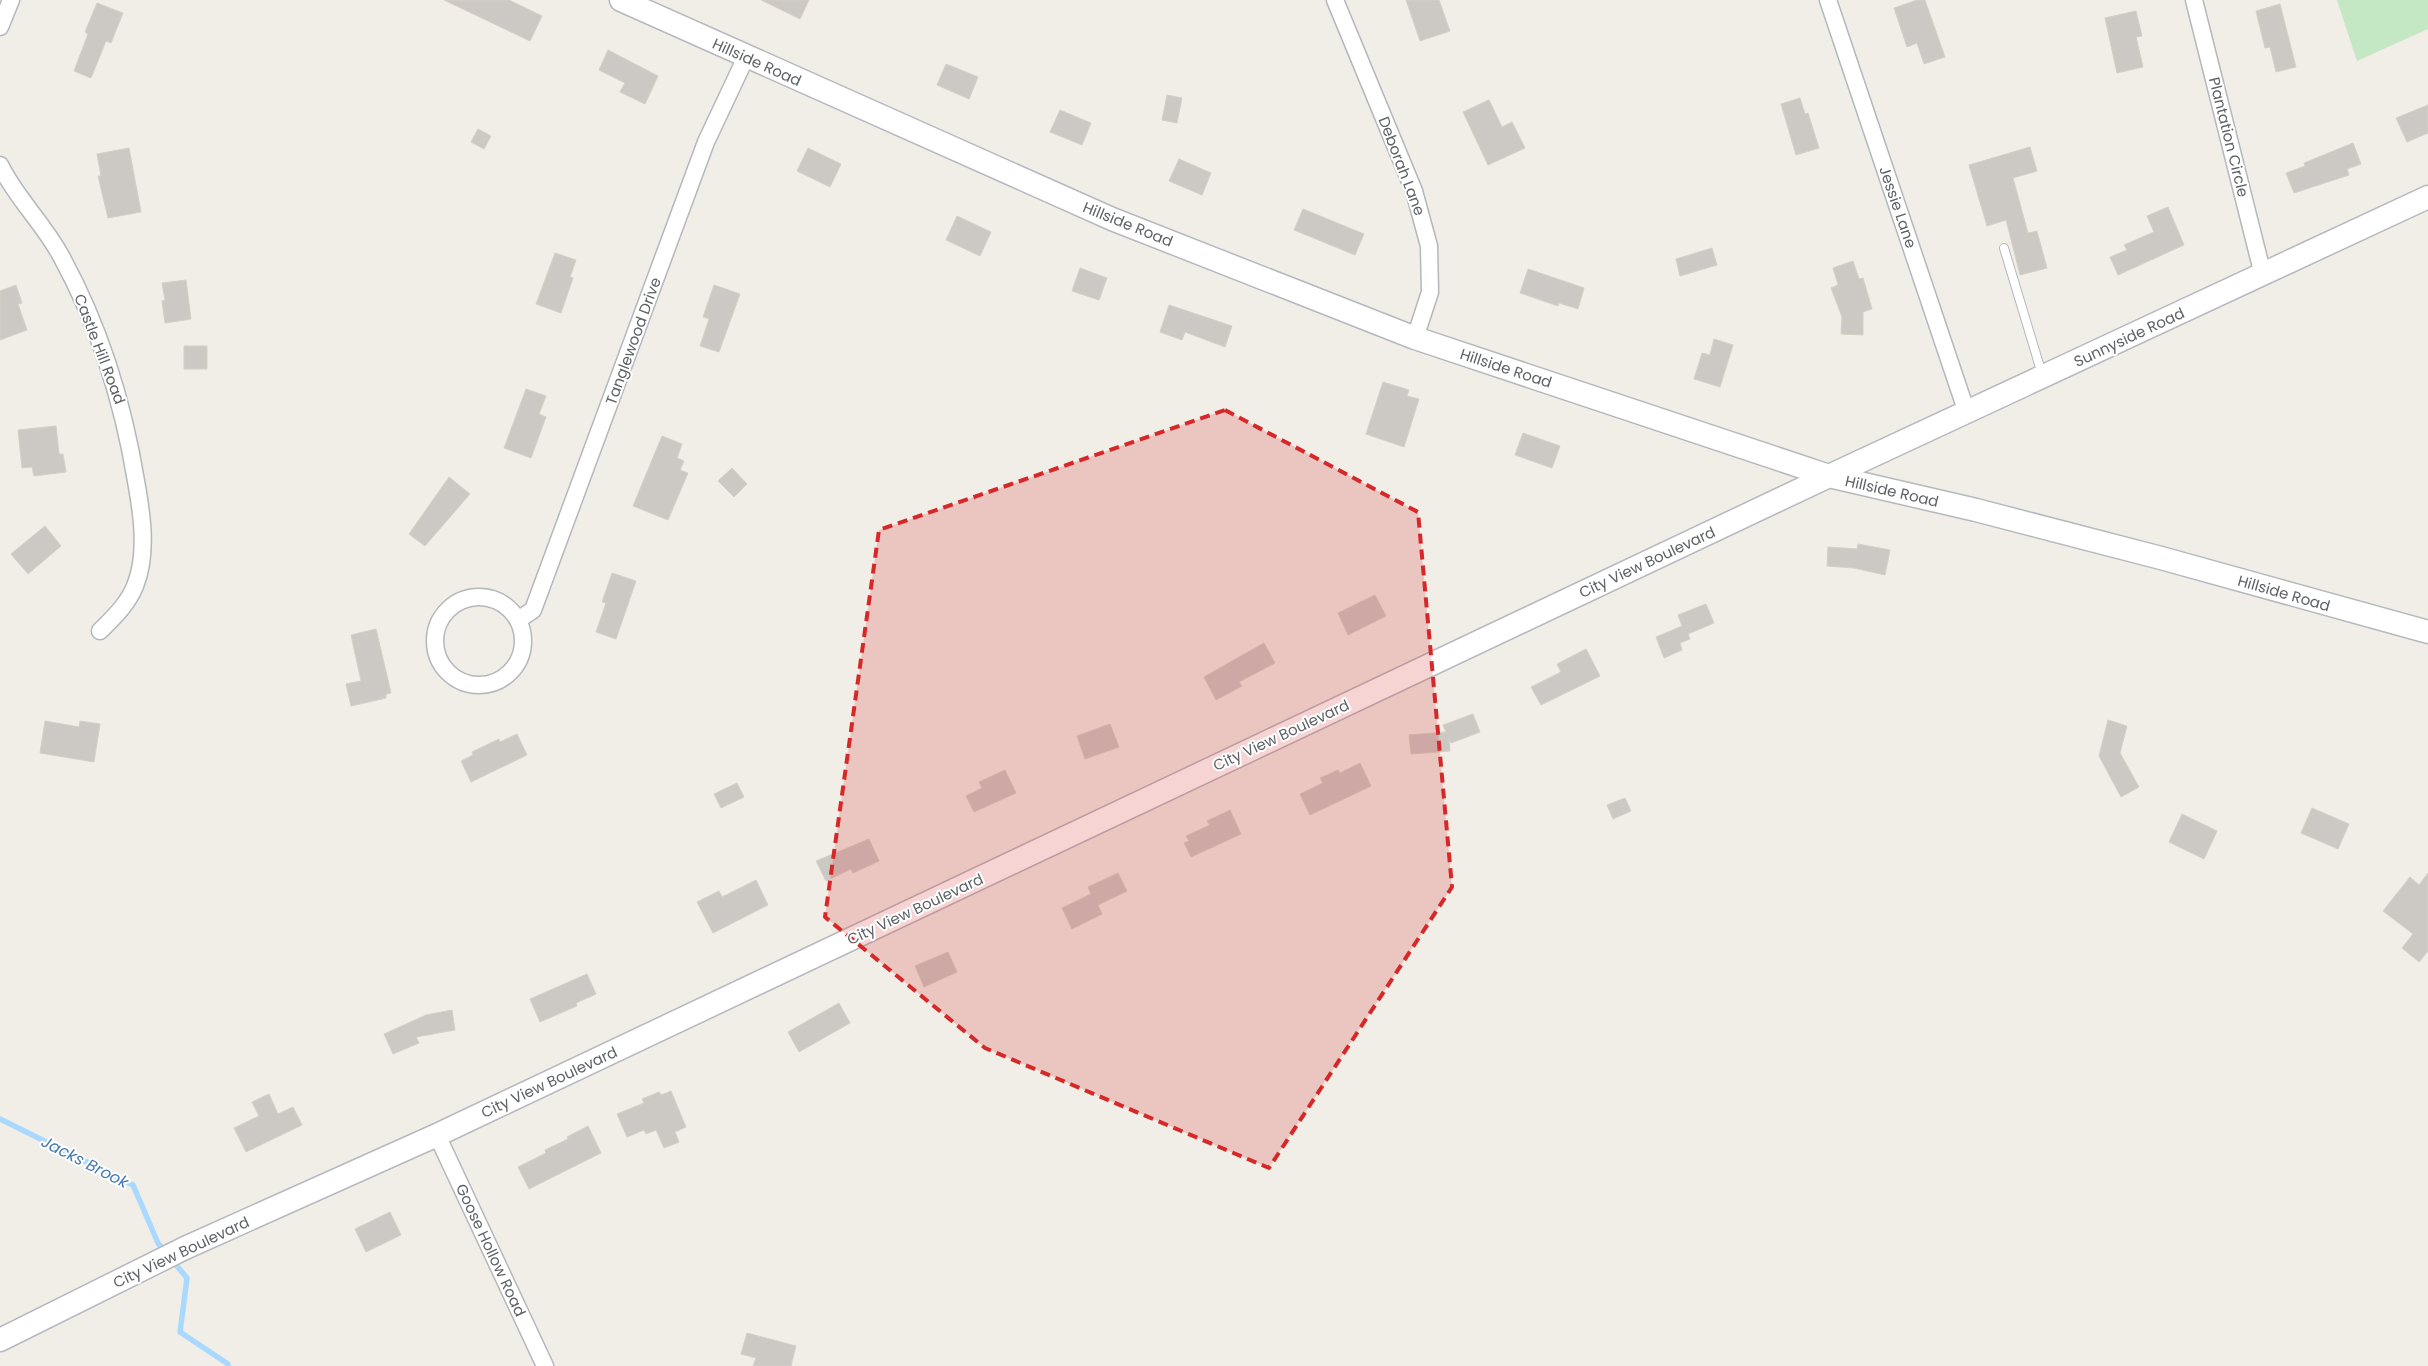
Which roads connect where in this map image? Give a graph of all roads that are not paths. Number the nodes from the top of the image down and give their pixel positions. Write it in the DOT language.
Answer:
graph roads {
  1 [pos="11,0"];
  2 [pos="621,0"];
  3 [pos="1335,0"];
  4 [pos="1828,0"];
  5 [pos="2194,0"];
  6 [pos="0,27"];
  7 [pos="746,57"];
  8 [pos="0,165"];
  9 [pos="2428,197"];
  10 [pos="2004,248"];
  11 [pos="2263,275"];
  12 [pos="1415,338"];
  13 [pos="2043,378"];
  14 [pos="1967,413"];
  15 [pos="1829,476"];
  16 [pos="518,620"];
  17 [pos="100,631"];
  18 [pos="2428,632"];
  19 [pos="437,1135"];
  20 [pos="0,1340"];
  21 [pos="545,1366"];
  1 -- 6 [label="street"];
  2 -- 7 [label="street, Hillside Road"];
  3 -- 12 [label="street, Deborah Lane"];
  4 -- 14 [label="street, Jessie Lane"];
  5 -- 11 [label="street, Plantation Circle"];
  7 -- 12 [label="street, Hillside Road"];
  7 -- 16 [label="street, Tanglewood Drive"];
  8 -- 17 [label="street, Castle Hill Road"];
  9 -- 11 [label="street, Sunnyside Road"];
  10 -- 13 [label="lane"];
  11 -- 13 [label="street, Sunnyside Road"];
  12 -- 15 [label="street, Hillside Road"];
  13 -- 14 [label="street, Sunnyside Road"];
  14 -- 15 [label="street, Sunnyside Road"];
  15 -- 18 [label="street, Hillside Road"];
  15 -- 19 [label="street, City View Boulevard"];
  16 -- 16 [label="street"];
  19 -- 20 [label="street, City View Boulevard"];
  19 -- 21 [label="street, Goose Hollow Road"];
}
